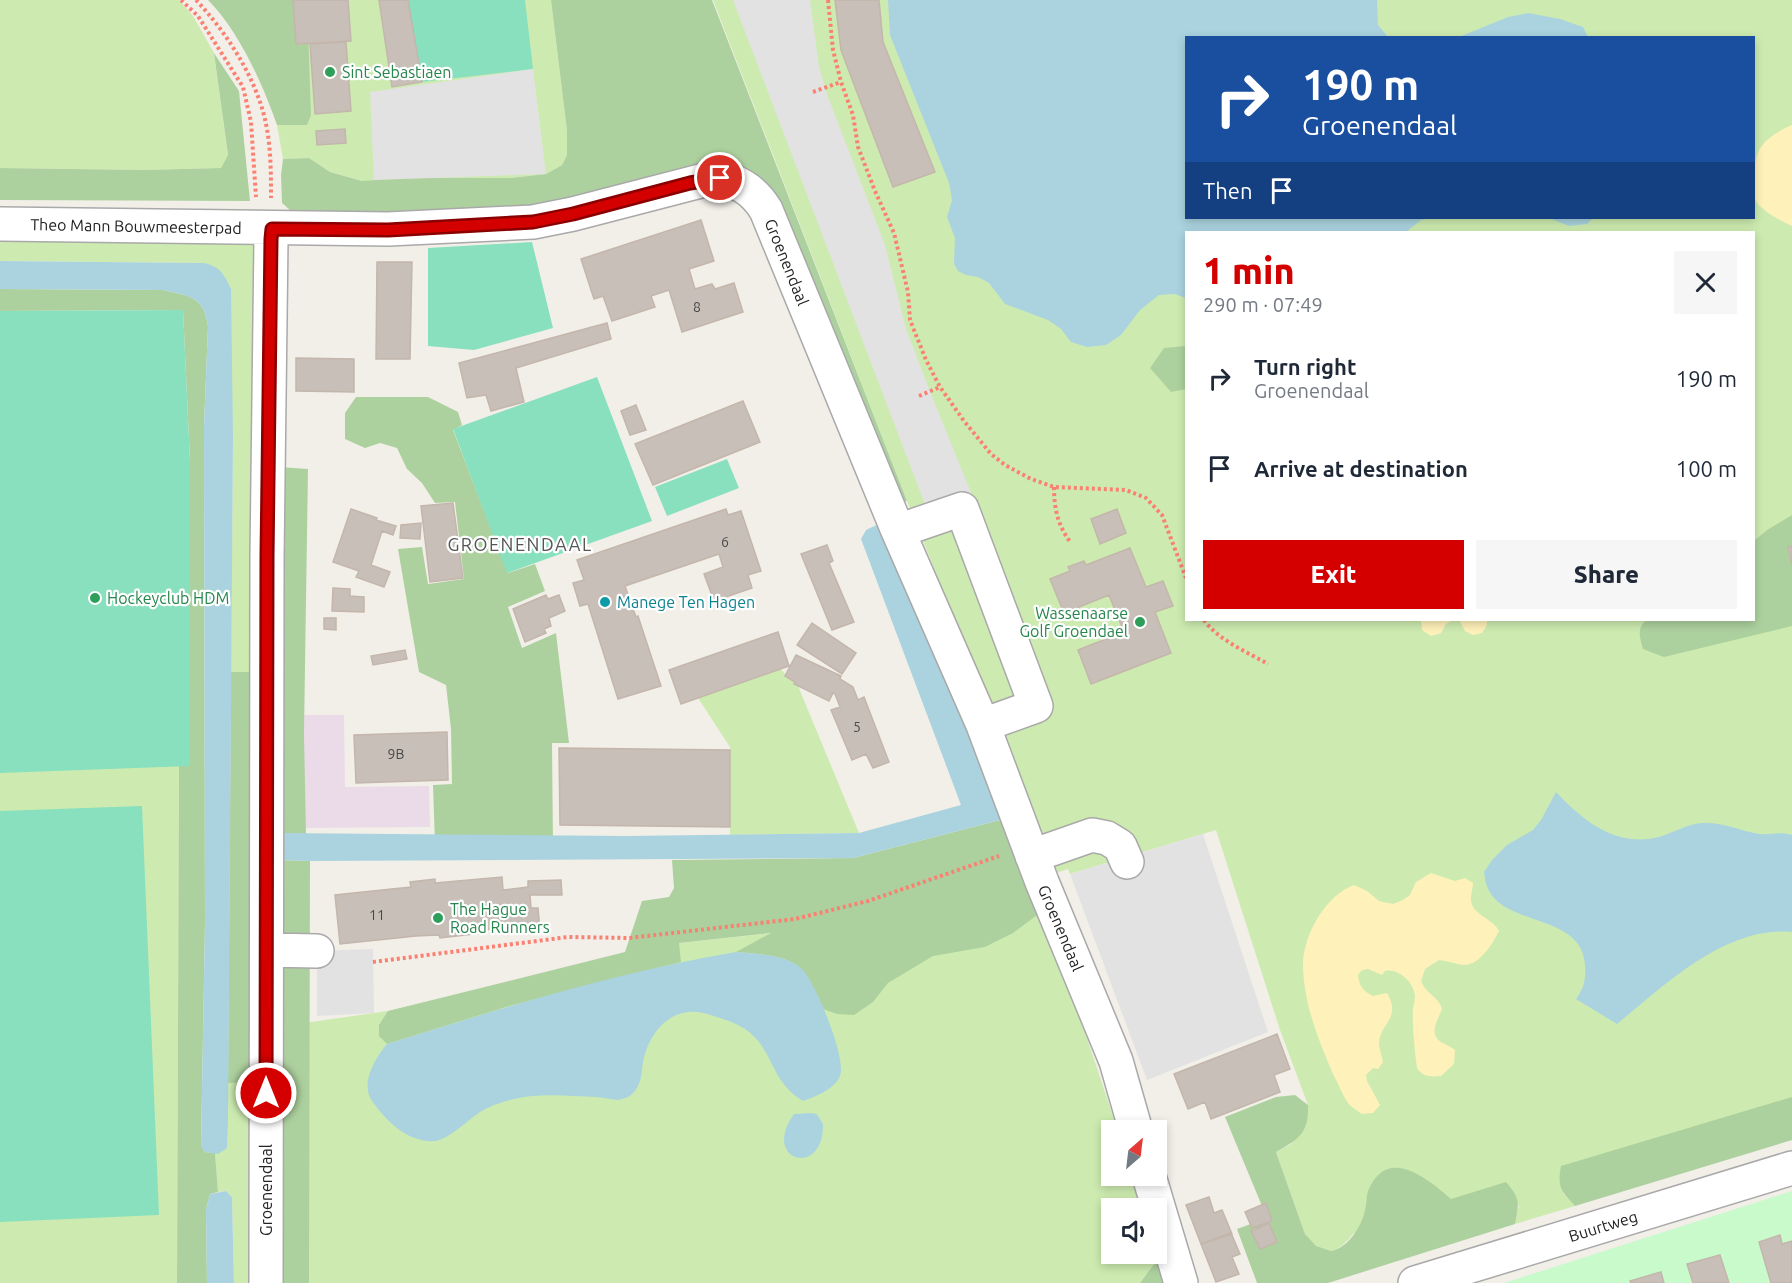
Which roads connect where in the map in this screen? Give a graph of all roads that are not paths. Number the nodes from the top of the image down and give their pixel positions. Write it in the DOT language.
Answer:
graph roads {
  1 [pos="0,224"];
  2 [pos="265,229"];
  3 [pos="898,531"];
  4 [pos="983,725"];
  5 [pos="1030,851"];
  6 [pos="1127,862"];
  7 [pos="267,950"];
  8 [pos="317,951"];
  9 [pos="1133,1120"];
  10 [pos="1792,1168"];
  11 [pos="1152,1186"];
  12 [pos="266,1283"];
  13 [pos="1181,1283"];
  14 [pos="1415,1283"];
  1 -- 2 [label="street, Theo Mann Bouwmeesterpad"];
  2 -- 3 [label="street, Groenendaal"];
  2 -- 7 [label="street, Groenendaal"];
  3 -- 4 [label="street, Groenendaal"];
  3 -- 4 [label="street"];
  4 -- 5 [label="street, Groenendaal"];
  5 -- 6 [label="street"];
  5 -- 9 [label="street, Groenendaal"];
  7 -- 8 [label="street"];
  7 -- 12 [label="street, Groenendaal"];
  10 -- 14 [label="street, Buurtweg"];
  11 -- 13 [label="street"];
}
